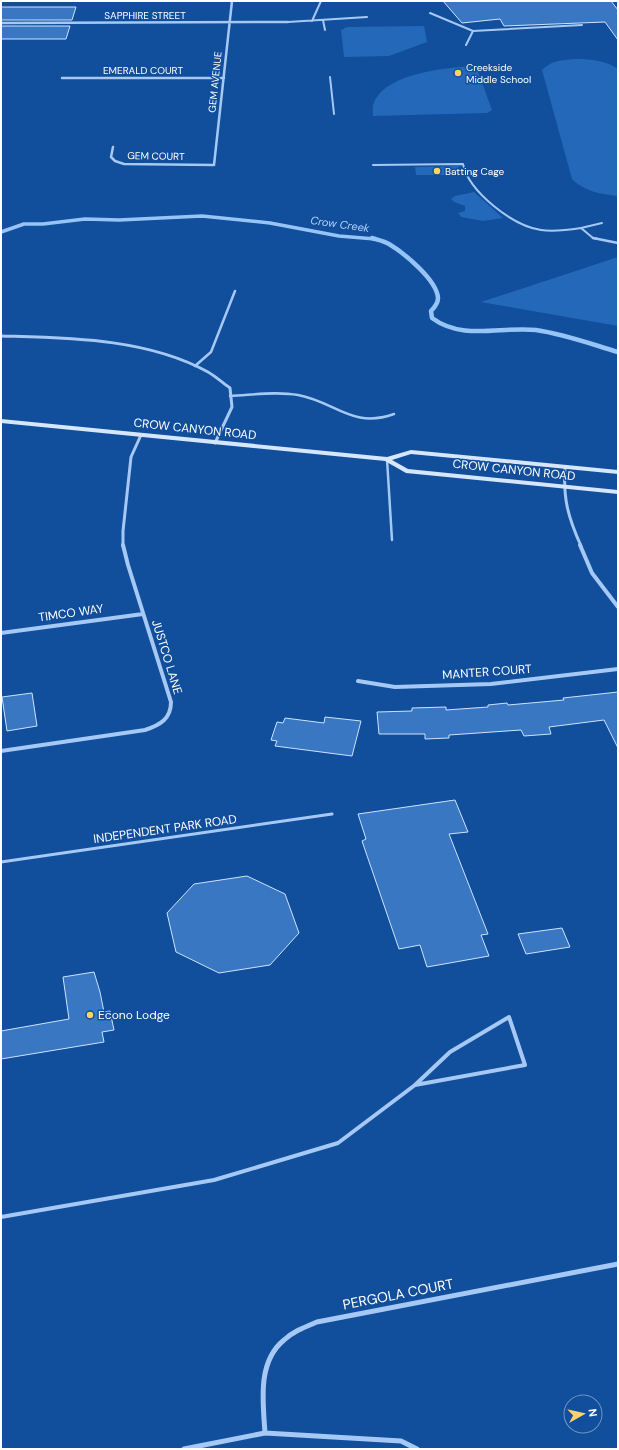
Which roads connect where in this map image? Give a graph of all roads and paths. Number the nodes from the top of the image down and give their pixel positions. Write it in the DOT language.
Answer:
graph roads {
  1 [pos="232,1"];
  2 [pos="321,1"];
  3 [pos="430,13"];
  4 [pos="367,17"];
  5 [pos="323,20"];
  6 [pos="312,21"];
  7 [pos="288,22"];
  8 [pos="1,23"];
  9 [pos="229,23"];
  10 [pos="582,25"];
  11 [pos="325,30"];
  12 [pos="473,32"];
  13 [pos="466,46"];
  14 [pos="330,77"];
  15 [pos="62,78"];
  16 [pos="224,78"];
  17 [pos="334,114"];
  18 [pos="113,147"];
  19 [pos="214,165"];
  20 [pos="373,165"];
  21 [pos="602,223"];
  22 [pos="581,228"];
  23 [pos="618,243"];
  24 [pos="235,291"];
  25 [pos="1,336"];
  26 [pos="195,366"];
  27 [pos="230,396"];
  28 [pos="394,414"];
  29 [pos="1,421"];
  30 [pos="141,435"];
  31 [pos="215,442"];
  32 [pos="387,459"];
  33 [pos="565,467"];
  34 [pos="618,472"];
  35 [pos="564,486"];
  36 [pos="618,492"];
  37 [pos="392,540"];
  38 [pos="618,607"];
  39 [pos="143,614"];
  40 [pos="1,633"];
  41 [pos="618,669"];
  42 [pos="358,681"];
  43 [pos="1,752"];
  44 [pos="332,814"];
  45 [pos="1,862"];
  46 [pos="416,1085"];
  47 [pos="1,1217"];
  48 [pos="618,1264"];
  49 [pos="265,1433"];
  50 [pos="184,1449"];
  51 [pos="417,1449"];
  1 -- 9 [label="street, GEM AVENUE"];
  2 -- 6 [label="lane"];
  3 -- 12 [label="lane"];
  4 -- 5 [label="lane"];
  5 -- 6 [label="lane"];
  5 -- 11 [label="lane"];
  6 -- 7 [label="lane"];
  7 -- 9 [label="street, SAPPHIRE STREET"];
  8 -- 9 [label="street, SAPPHIRE STREET"];
  9 -- 16 [label="street, GEM AVENUE"];
  10 -- 12 [label="lane"];
  12 -- 13 [label="lane"];
  14 -- 17 [label="lane"];
  15 -- 16 [label="street, EMERALD COURT"];
  16 -- 19 [label="street, GEM AVENUE"];
  18 -- 19 [label="street, GEM COURT"];
  20 -- 22 [label="lane"];
  21 -- 22 [label="lane"];
  22 -- 23 [label="lane"];
  24 -- 26 [label="lane"];
  25 -- 26 [label="street"];
  26 -- 27 [label="street"];
  27 -- 28 [label="lane"];
  27 -- 31 [label="street"];
  29 -- 30 [label="main road, CROW CANYON ROAD"];
  30 -- 31 [label="main road, CROW CANYON ROAD"];
  30 -- 39 [label="street, JUSTCO LANE"];
  31 -- 32 [label="main road, CROW CANYON ROAD"];
  32 -- 33 [label="main road, CROW CANYON ROAD"];
  32 -- 35 [label="main road, CROW CANYON ROAD"];
  32 -- 37 [label="lane"];
  33 -- 34 [label="main road, CROW CANYON ROAD"];
  33 -- 35 [label="street"];
  35 -- 36 [label="main road, CROW CANYON ROAD"];
  35 -- 38 [label="street"];
  39 -- 40 [label="street, TIMCO WAY"];
  39 -- 43 [label="street, JUSTCO LANE"];
  41 -- 42 [label="street, MANTER COURT"];
  44 -- 45 [label="lane, INDEPENDENT PARK ROAD"];
  46 -- 46 [label="lane"];
  46 -- 47 [label="lane"];
  48 -- 49 [label="street, PERGOLA COURT"];
  49 -- 50 [label="street"];
  49 -- 51 [label="street"];
}
